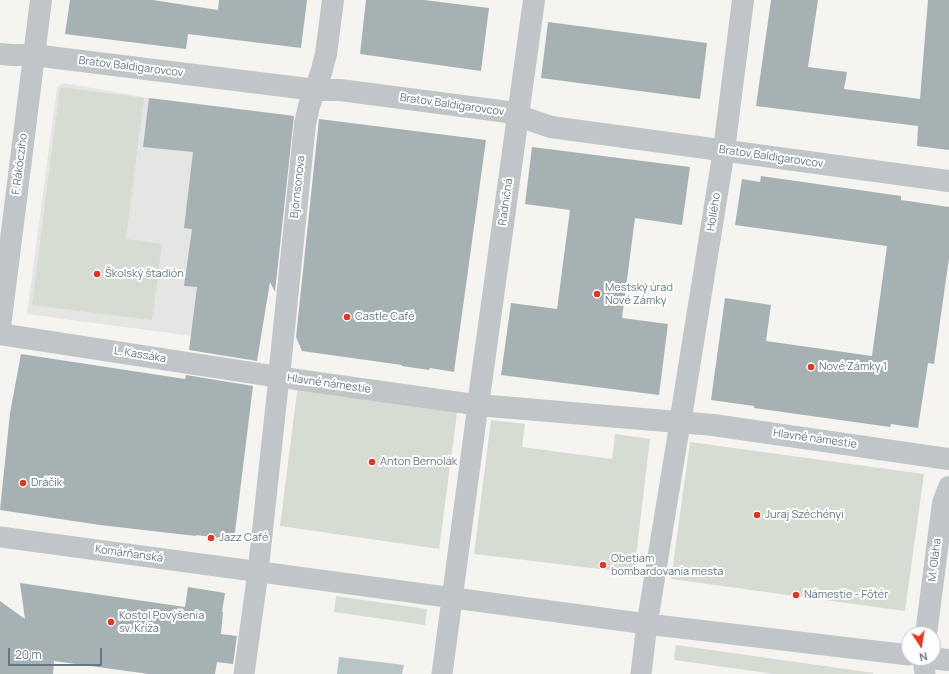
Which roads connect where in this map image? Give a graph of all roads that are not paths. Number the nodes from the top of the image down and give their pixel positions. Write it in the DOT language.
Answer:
graph roads {
  1 [pos="41,0"];
  2 [pos="333,0"];
  3 [pos="534,0"];
  4 [pos="742,0"];
  5 [pos="0,54"];
  6 [pos="33,55"];
  7 [pos="316,90"];
  8 [pos="518,116"];
  9 [pos="724,150"];
  10 [pos="949,181"];
  11 [pos="0,328"];
  12 [pos="0,334"];
  13 [pos="279,377"];
  14 [pos="478,405"];
  15 [pos="680,423"];
  16 [pos="949,459"];
  17 [pos="949,487"];
  18 [pos="0,537"];
  19 [pos="258,572"];
  20 [pos="451,598"];
  21 [pos="647,624"];
  22 [pos="927,626"];
  23 [pos="901,654"];
  24 [pos="244,674"];
  25 [pos="442,674"];
  26 [pos="641,674"];
  1 -- 6 [label="street, F. Rákócziho"];
  2 -- 7 [label="street, Björnsonova"];
  3 -- 8 [label="street, Radničná"];
  4 -- 9 [label="street, Hollého"];
  5 -- 6 [label="street, Bratov Baldigarovcov"];
  6 -- 7 [label="street, Bratov Baldigarovcov"];
  6 -- 11 [label="street, F. Rákócziho"];
  7 -- 8 [label="street, Bratov Baldigarovcov"];
  7 -- 13 [label="street, Björnsonova"];
  8 -- 9 [label="street, Bratov Baldigarovcov"];
  8 -- 14 [label="street, Radničná"];
  9 -- 10 [label="street, Bratov Baldigarovcov"];
  9 -- 15 [label="street, Hollého"];
  12 -- 13 [label="street, L. Kassáka"];
  13 -- 14 [label="street, Hlavné námestie"];
  13 -- 19 [label="street, Hlavné námestie"];
  14 -- 15 [label="street, Hlavné námestie"];
  14 -- 20 [label="street"];
  15 -- 16 [label="street, Hlavné námestie"];
  15 -- 21 [label="street"];
  17 -- 22 [label="street, M. Oláha"];
  18 -- 19 [label="street, Komárňanská"];
  19 -- 20 [label="street"];
  19 -- 24 [label="street, Hlavné námestie"];
  20 -- 21 [label="street"];
  20 -- 25 [label="street"];
  21 -- 23 [label="street"];
  21 -- 26 [label="street"];
}
